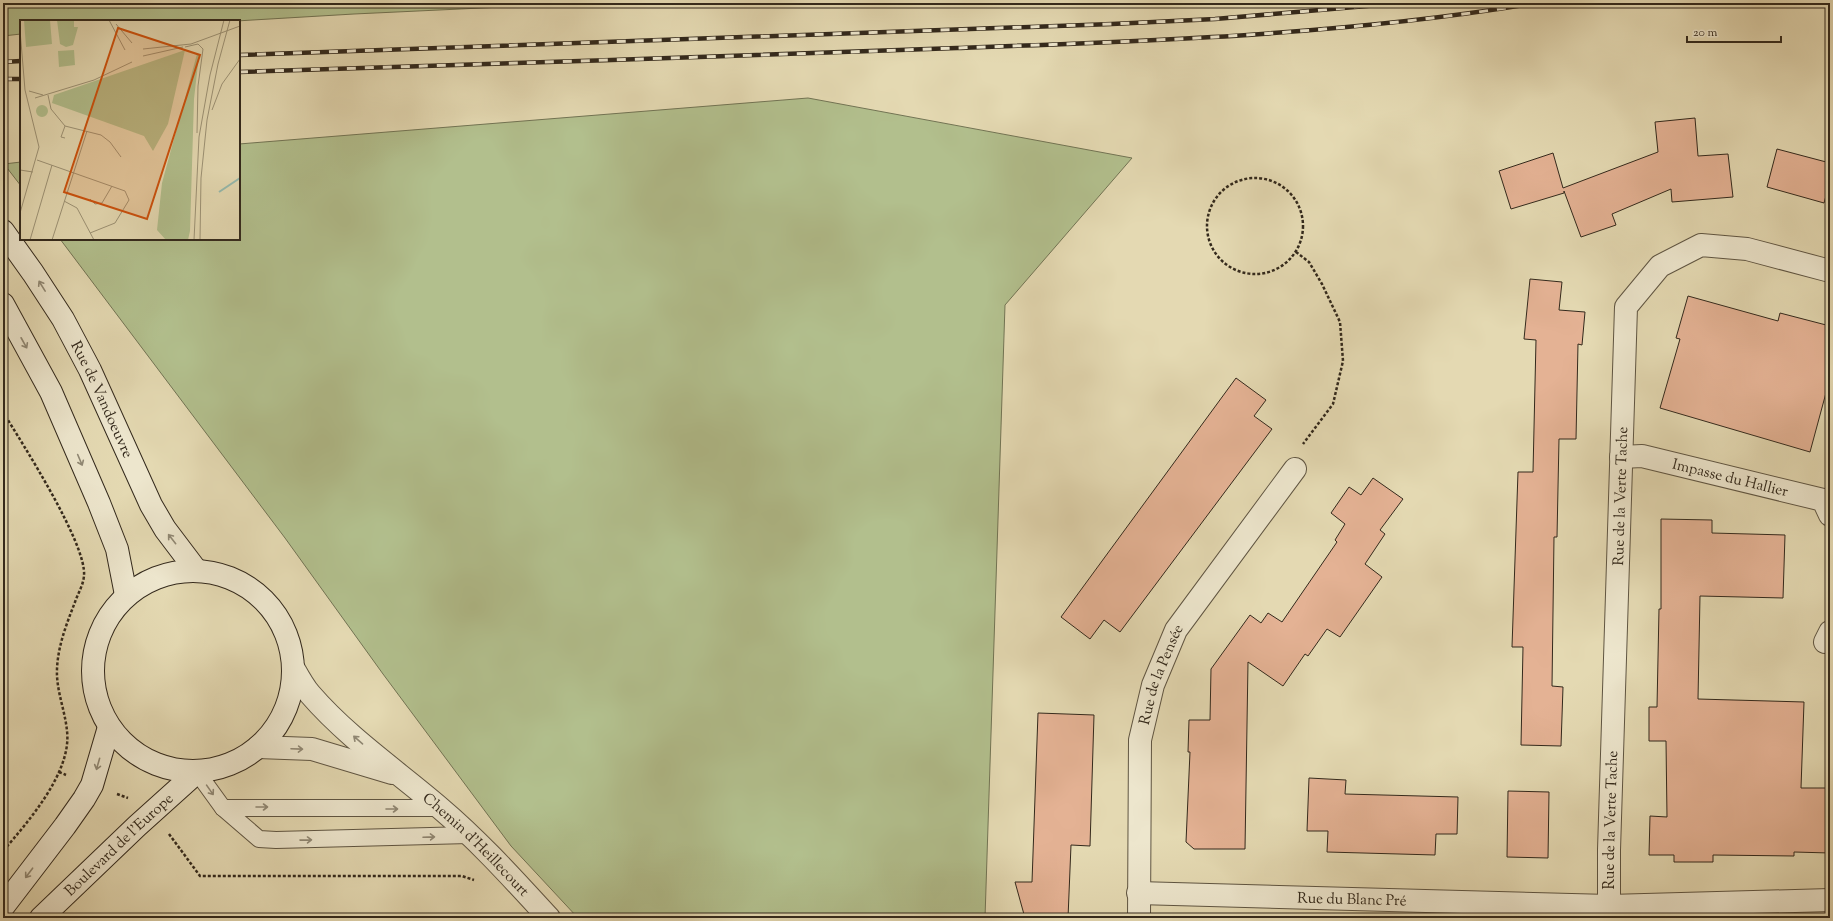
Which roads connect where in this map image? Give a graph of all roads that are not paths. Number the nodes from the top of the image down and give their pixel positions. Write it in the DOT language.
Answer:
graph roads {
  1 [pos="3,232"];
  2 [pos="1830,271"];
  3 [pos="3,304"];
  4 [pos="1621,456"];
  5 [pos="1294,469"];
  6 [pos="1830,515"];
  7 [pos="196,570"];
  8 [pos="126,595"];
  9 [pos="294,669"];
  10 [pos="109,727"];
  11 [pos="258,747"];
  12 [pos="197,772"];
  13 [pos="398,775"];
  14 [pos="222,808"];
  15 [pos="441,808"];
  16 [pos="469,835"];
  17 [pos="1138,893"];
  18 [pos="1830,900"];
  19 [pos="3,907"];
  20 [pos="1609,912"];
  21 [pos="41,918"];
  22 [pos="549,918"];
  23 [pos="1139,918"];
  7 -- 1 [label="street, Rue de Vandoeuvre, one-way"];
  2 -- 4 [label="street, Rue de la Verte Tache"];
  3 -- 8 [label="street, one-way"];
  4 -- 6 [label="street, Impasse du Hallier"];
  4 -- 20 [label="street, Rue de la Verte Tache"];
  5 -- 17 [label="street, Rue de la Pensée"];
  7 -- 8 [label="street"];
  7 -- 9 [label="street"];
  8 -- 10 [label="street"];
  9 -- 11 [label="street"];
  13 -- 9 [label="street, Chemin d'Heillecourt, one-way"];
  10 -- 12 [label="street"];
  10 -- 19 [label="street, one-way"];
  11 -- 12 [label="street"];
  11 -- 13 [label="street, Chemin d'Heillecourt, one-way"];
  12 -- 14 [label="lane, one-way"];
  12 -- 21 [label="street, Boulevard de l'Europe"];
  13 -- 15 [label="street, Chemin d'Heillecourt"];
  14 -- 15 [label="lane, one-way"];
  14 -- 16 [label="lane, one-way"];
  15 -- 16 [label="street, Chemin d'Heillecourt"];
  16 -- 22 [label="street, Chemin d'Heillecourt"];
  17 -- 20 [label="street, Rue du Blanc Pré"];
  17 -- 23 [label="street, Rue de la Pensée"];
  18 -- 20 [label="street, Rue du Blanc Pré"];
}
